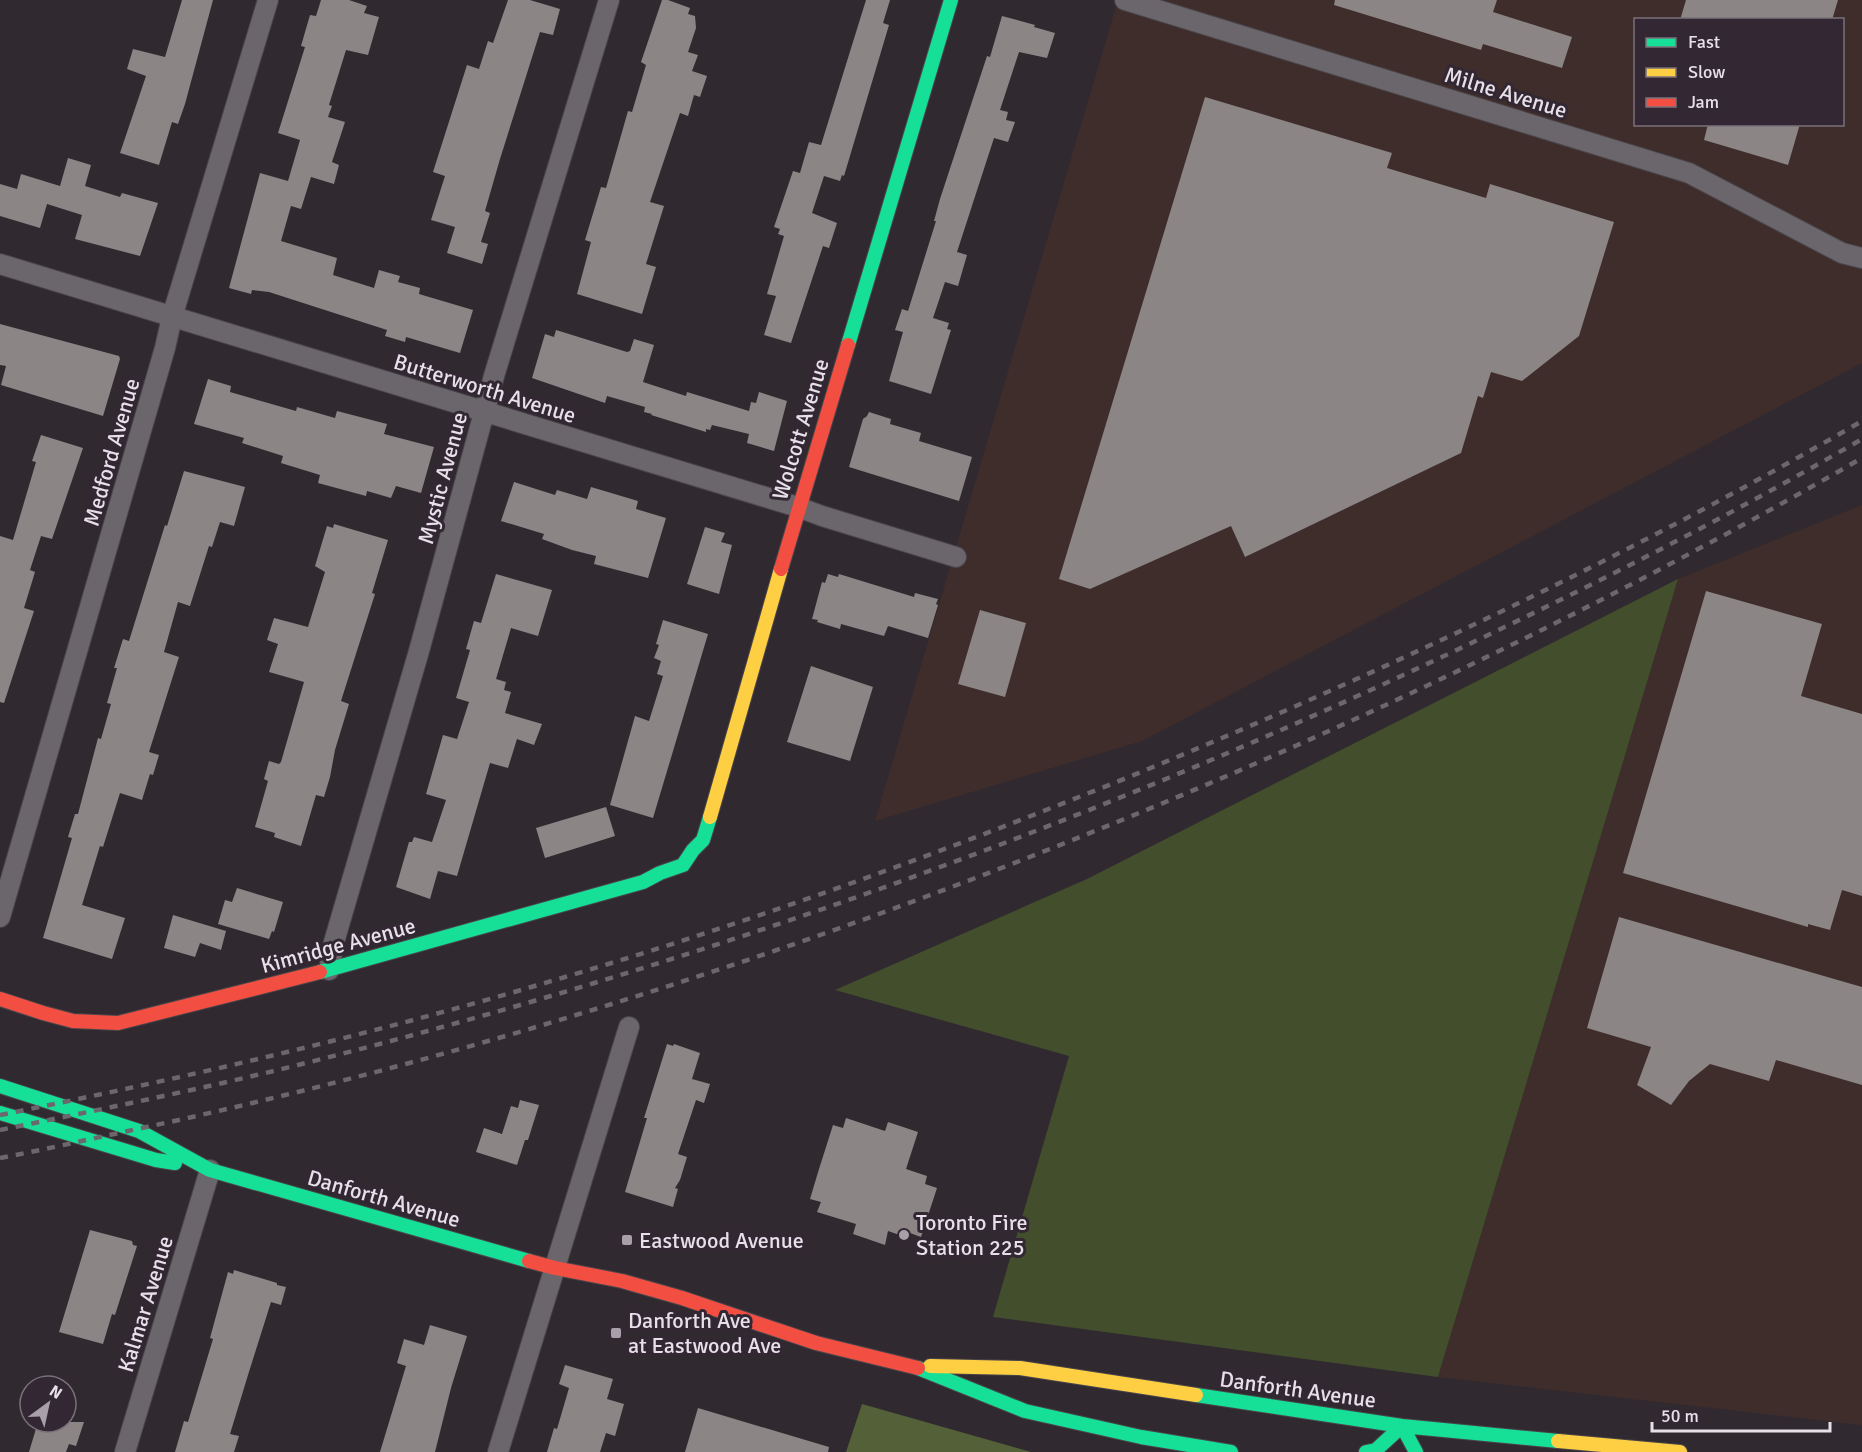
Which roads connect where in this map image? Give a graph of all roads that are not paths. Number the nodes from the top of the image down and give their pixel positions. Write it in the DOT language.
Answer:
graph roads {
  1 [pos="268,0"];
  2 [pos="609,0"];
  3 [pos="951,0"];
  4 [pos="1125,0"];
  5 [pos="1862,258"];
  6 [pos="0,264"];
  7 [pos="172,316"];
  8 [pos="484,412"];
  9 [pos="798,507"];
  10 [pos="956,557"];
  11 [pos="683,865"];
  12 [pos="0,916"];
  13 [pos="329,970"];
  14 [pos="0,999"];
  15 [pos="629,1027"];
  16 [pos="0,1086"];
  17 [pos="0,1113"];
  18 [pos="206,1168"];
  19 [pos="555,1268"];
  20 [pos="605,1292"];
  21 [pos="761,1339"];
  22 [pos="816,1343"];
  23 [pos="911,1365"];
  24 [pos="1402,1426"];
  25 [pos="125,1452"];
  26 [pos="498,1452"];
  27 [pos="1231,1452"];
  28 [pos="1366,1452"];
  29 [pos="1416,1452"];
  30 [pos="1680,1452"];
  1 -- 7 [label="street, Medford Avenue"];
  2 -- 8 [label="street, Mystic Avenue"];
  3 -- 9 [label="main road, Wolcott Avenue"];
  4 -- 5 [label="street, Milne Avenue"];
  6 -- 7 [label="street, Butterworth Avenue"];
  7 -- 8 [label="street, Butterworth Avenue"];
  7 -- 12 [label="street, Medford Avenue"];
  8 -- 9 [label="street, Butterworth Avenue"];
  8 -- 13 [label="street, Mystic Avenue"];
  9 -- 10 [label="street, Butterworth Avenue"];
  9 -- 11 [label="main road, Wolcott Avenue"];
  11 -- 13 [label="main road, Kimridge Avenue"];
  13 -- 14 [label="main road, Kimridge Avenue"];
  15 -- 19 [label="street"];
  16 -- 18 [label="main road, Danforth Avenue"];
  17 -- 18 [label="main road, Danforth Avenue"];
  18 -- 19 [label="main road, Danforth Avenue"];
  18 -- 25 [label="street, Kalmar Avenue"];
  19 -- 20 [label="main road, Danforth Avenue"];
  19 -- 22 [label="main road, Danforth Avenue"];
  19 -- 26 [label="street"];
  21 -- 22 [label="main road, Danforth Avenue"];
  22 -- 23 [label="main road, Danforth Avenue"];
  23 -- 24 [label="main road, Danforth Avenue"];
  23 -- 27 [label="main road, Danforth Avenue"];
  24 -- 28 [label="main road"];
  24 -- 29 [label="main road"];
  24 -- 30 [label="main road, Danforth Avenue"];
}
